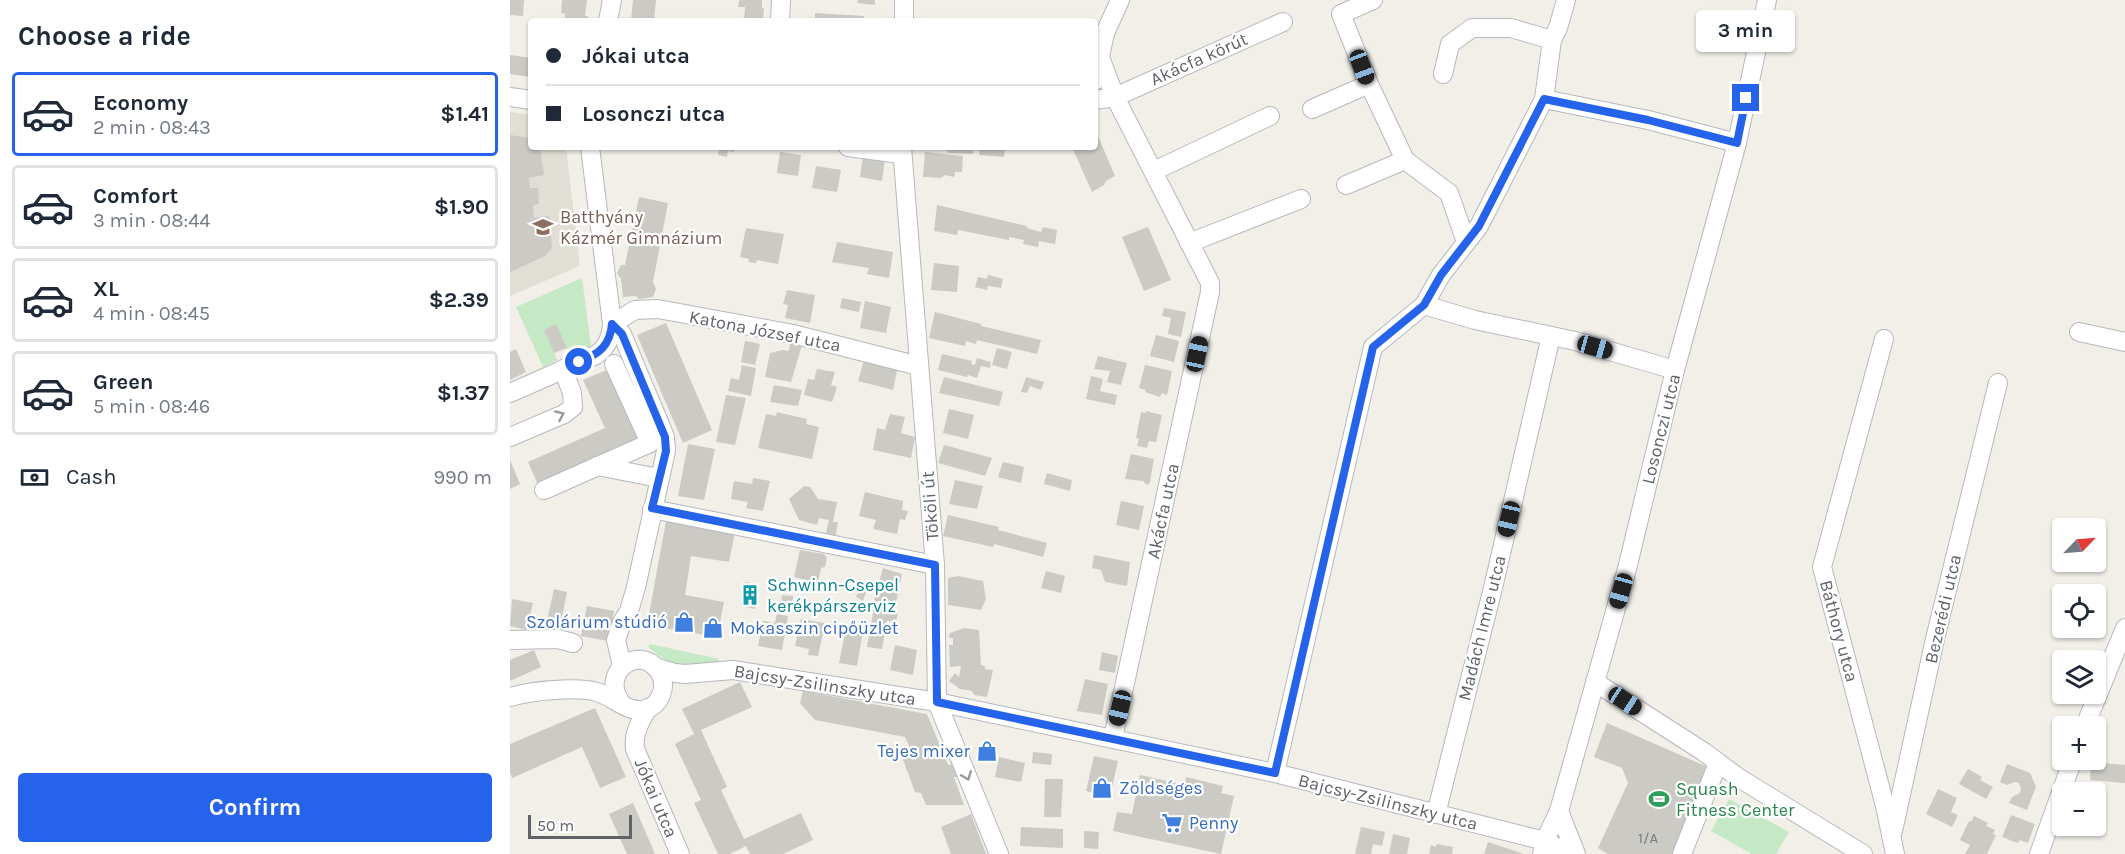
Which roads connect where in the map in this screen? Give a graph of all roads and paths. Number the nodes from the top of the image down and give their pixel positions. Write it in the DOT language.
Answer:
graph roads {
  1 [pos="612,0"];
  2 [pos="781,0"];
  3 [pos="904,0"];
  4 [pos="1120,0"];
  5 [pos="1373,0"];
  6 [pos="1566,0"];
  7 [pos="1767,0"];
  8 [pos="609,18"];
  9 [pos="780,18"];
  10 [pos="904,18"];
  11 [pos="1283,22"];
  12 [pos="1552,40"];
  13 [pos="1101,60"];
  14 [pos="1098,70"];
  15 [pos="1443,74"];
  16 [pos="1368,84"];
  17 [pos="510,97"];
  18 [pos="1115,97"];
  19 [pos="1544,99"];
  20 [pos="528,100"];
  21 [pos="1098,100"];
  22 [pos="1312,110"];
  23 [pos="1270,116"];
  24 [pos="1737,143"];
  25 [pos="590,150"];
  26 [pos="902,150"];
  27 [pos="1405,160"];
  28 [pos="1154,171"];
  29 [pos="1346,185"];
  30 [pos="1301,199"];
  31 [pos="1466,242"];
  32 [pos="1189,243"];
  33 [pos="1424,305"];
  34 [pos="612,324"];
  35 [pos="2079,332"];
  36 [pos="1551,336"];
  37 [pos="1884,339"];
  38 [pos="2125,342"];
  39 [pos="614,364"];
  40 [pos="919,366"];
  41 [pos="563,369"];
  42 [pos="1675,370"];
  43 [pos="1998,383"];
  44 [pos="510,393"];
  45 [pos="510,437"];
  46 [pos="597,466"];
  47 [pos="659,478"];
  48 [pos="544,490"];
  49 [pos="652,508"];
  50 [pos="935,565"];
  51 [pos="2125,628"];
  52 [pos="510,640"];
  53 [pos="573,643"];
  54 [pos="625,666"];
  55 [pos="655,666"];
  56 [pos="710,672"];
  57 [pos="1595,682"];
  58 [pos="563,691"];
  59 [pos="510,697"];
  60 [pos="937,702"];
  61 [pos="654,703"];
  62 [pos="622,704"];
  63 [pos="2089,716"];
  64 [pos="1113,738"];
  65 [pos="1718,763"];
  66 [pos="2069,770"];
  67 [pos="1275,773"];
  68 [pos="1559,811"];
  69 [pos="1436,814"];
  70 [pos="1892,836"];
  71 [pos="1543,848"];
  72 [pos="680,854"];
  73 [pos="999,854"];
  74 [pos="1569,854"];
  75 [pos="1576,854"];
  76 [pos="1682,854"];
  77 [pos="1863,854"];
  78 [pos="1895,854"];
  79 [pos="2039,854"];
  1 -- 8 [label="street"];
  2 -- 9 [label="street"];
  3 -- 10 [label="street"];
  4 -- 13 [label="street"];
  5 -- 16 [label="street"];
  6 -- 12 [label="street"];
  7 -- 24 [label="street, Losonczi utca"];
  11 -- 18 [label="street, Akácfa körút"];
  12 -- 15 [label="street"];
  12 -- 19 [label="street"];
  13 -- 14 [label="street"];
  13 -- 18 [label="street"];
  16 -- 22 [label="street"];
  16 -- 27 [label="street"];
  17 -- 20 [label="street"];
  18 -- 21 [label="street, Akácfa körút"];
  18 -- 28 [label="street"];
  19 -- 24 [label="street"];
  19 -- 31 [label="street"];
  23 -- 28 [label="street"];
  24 -- 42 [label="street, Losonczi utca"];
  25 -- 34 [label="street"];
  26 -- 40 [label="street, Tököli út"];
  27 -- 29 [label="street"];
  27 -- 31 [label="street"];
  28 -- 32 [label="street"];
  30 -- 32 [label="street"];
  31 -- 33 [label="street"];
  32 -- 64 [label="street, Akácfa utca"];
  33 -- 36 [label="street"];
  33 -- 67 [label="street"];
  34 -- 40 [label="street, Katona József utca"];
  34 -- 41 [label="street"];
  34 -- 47 [label="street"];
  35 -- 38 [label="street"];
  36 -- 42 [label="street"];
  36 -- 69 [label="street, Madách Imre utca"];
  37 -- 70 [label="street, Báthory utca"];
  39 -- 46 [label="street"];
  40 -- 50 [label="street, Tököli út"];
  41 -- 44 [label="street"];
  45 -- 41 [label="street, one-way"];
  42 -- 57 [label="street, Losonczi utca"];
  43 -- 70 [label="street, Bezerédi utca"];
  46 -- 47 [label="street"];
  46 -- 48 [label="street"];
  47 -- 49 [label="street"];
  49 -- 50 [label="street"];
  49 -- 54 [label="street"];
  50 -- 60 [label="street, Tököli út"];
  51 -- 63 [label="street"];
  52 -- 53 [label="street"];
  54 -- 55 [label="street"];
  54 -- 58 [label="street"];
  54 -- 62 [label="street"];
  55 -- 56 [label="street, Bajcsy-Zsilinszky utca"];
  55 -- 61 [label="street"];
  56 -- 60 [label="street, Bajcsy-Zsilinszky utca"];
  56 -- 61 [label="street, Bajcsy-Zsilinszky utca"];
  57 -- 65 [label="street"];
  57 -- 68 [label="street, Losonczi utca"];
  58 -- 59 [label="street"];
  58 -- 62 [label="street"];
  60 -- 64 [label="street, Bajcsy-Zsilinszky utca"];
  60 -- 73 [label="street, Tököli út, one-way"];
  61 -- 62 [label="street"];
  61 -- 72 [label="street, Jókai utca"];
  64 -- 67 [label="street, Bajcsy-Zsilinszky utca"];
  65 -- 76 [label="street"];
  65 -- 77 [label="street"];
  66 -- 79 [label="street"];
  67 -- 69 [label="street, Bajcsy-Zsilinszky utca"];
  68 -- 71 [label="street, Losonczi utca"];
  68 -- 75 [label="street"];
  69 -- 71 [label="street, Bajcsy-Zsilinszky utca"];
  70 -- 78 [label="street, Báthory utca"];
  71 -- 74 [label="street, Bajcsy-Zsilinszky utca"];
}
